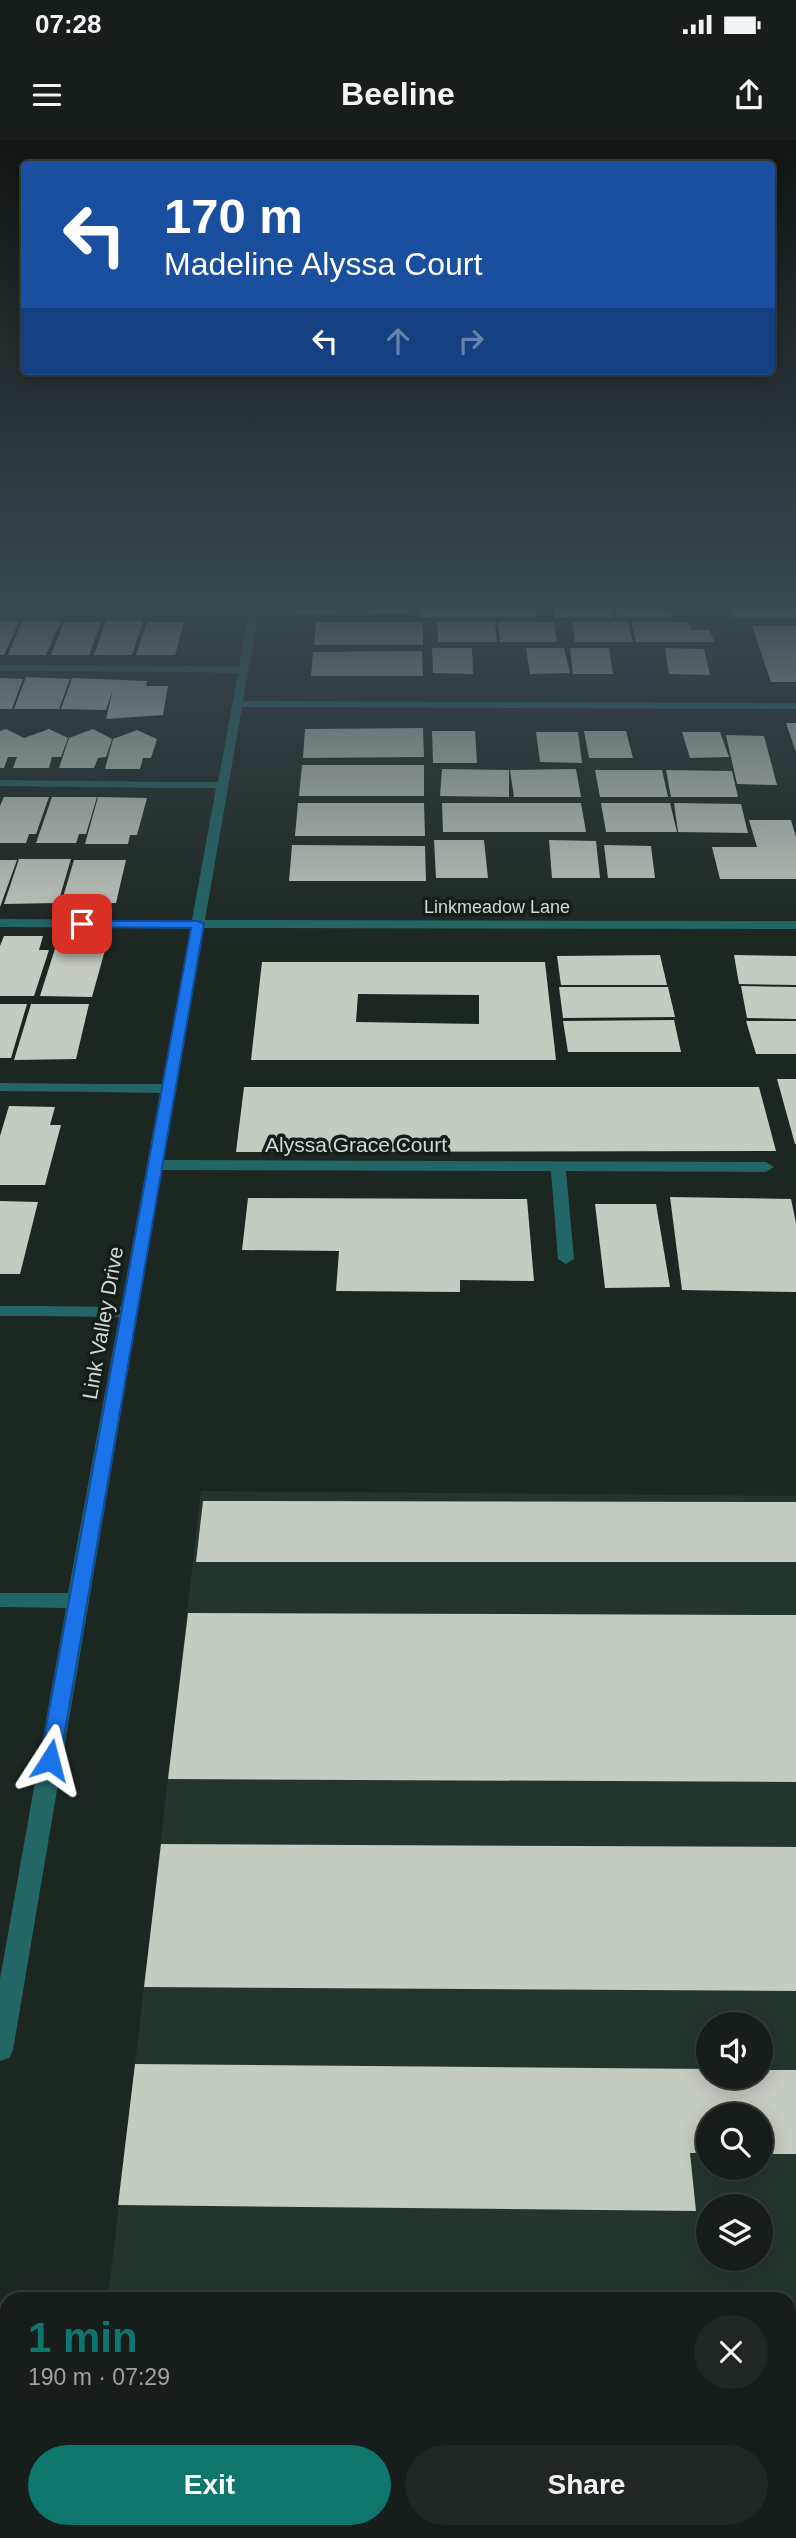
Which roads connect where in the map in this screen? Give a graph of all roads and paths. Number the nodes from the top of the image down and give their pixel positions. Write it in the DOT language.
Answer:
graph roads {
  1 [pos="235,717"];
  2 [pos="0,783"];
  3 [pos="222,785"];
  4 [pos="0,923"];
  5 [pos="198,924"];
  6 [pos="796,925"];
  7 [pos="0,1087"];
  8 [pos="167,1089"];
  9 [pos="155,1165"];
  10 [pos="558,1166"];
  11 [pos="766,1167"];
  12 [pos="565,1259"];
  13 [pos="0,1311"];
  14 [pos="129,1312"];
  15 [pos="0,1600"];
  16 [pos="77,1601"];
  17 [pos="1,2034"];
  1 -- 3 [label="street, Link Valley Drive"];
  2 -- 3 [label="street"];
  3 -- 5 [label="street, Link Valley Drive"];
  4 -- 5 [label="street, Linkmeadow Lane"];
  5 -- 6 [label="street, Linkmeadow Lane"];
  5 -- 8 [label="street, Link Valley Drive"];
  7 -- 8 [label="street"];
  8 -- 9 [label="street, Link Valley Drive"];
  9 -- 10 [label="street, Alyssa Grace Court"];
  9 -- 14 [label="street, Link Valley Drive"];
  10 -- 11 [label="street, Alyssa Grace Court"];
  10 -- 12 [label="street"];
  13 -- 14 [label="street"];
  14 -- 16 [label="street, Link Valley Drive"];
  15 -- 16 [label="street"];
  16 -- 17 [label="street, Link Valley Drive"];
}
